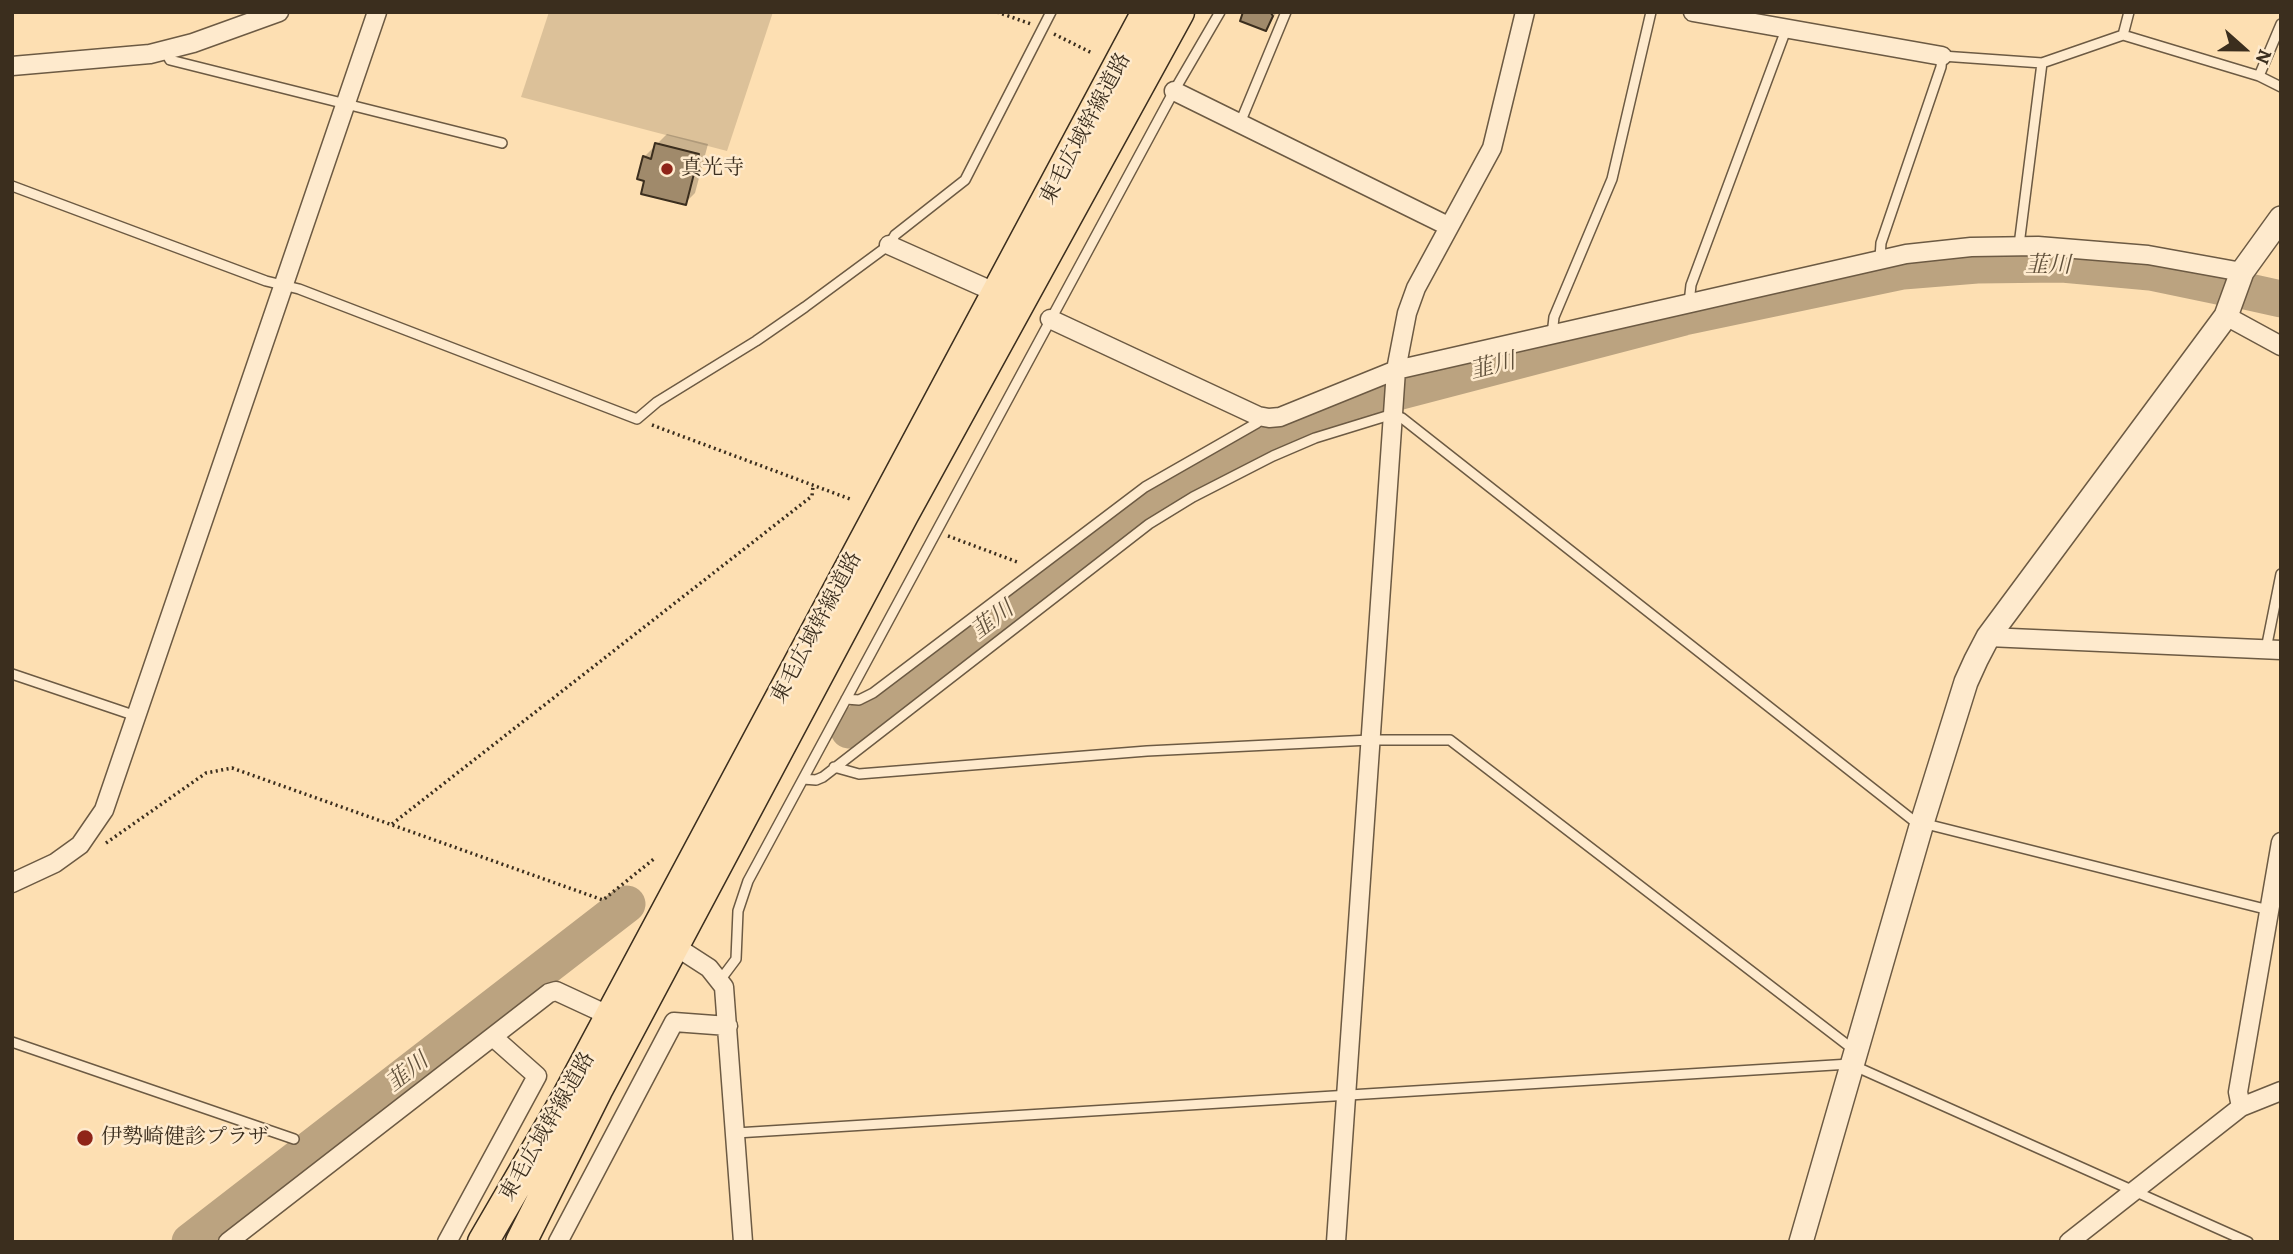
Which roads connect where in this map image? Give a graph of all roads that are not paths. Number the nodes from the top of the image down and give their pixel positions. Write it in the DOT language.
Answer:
graph roads {
  1 [pos="279,12"];
  2 [pos="377,12"];
  3 [pos="1051,12"];
  4 [pos="1147,12"];
  5 [pos="1180,12"];
  6 [pos="1220,12"];
  7 [pos="1286,12"];
  8 [pos="1525,12"];
  9 [pos="1651,12"];
  10 [pos="1693,12"];
  11 [pos="2129,12"];
  12 [pos="1789,20"];
  13 [pos="2281,24"];
  14 [pos="2123,35"];
  15 [pos="165,51"];
  16 [pos="1942,56"];
  17 [pos="2042,63"];
  18 [pos="12,66"];
  19 [pos="2259,76"];
  20 [pos="2281,87"];
  21 [pos="1174,91"];
  22 [pos="346,102"];
  23 [pos="1240,123"];
  24 [pos="502,143"];
  25 [pos="12,186"];
  26 [pos="2281,218"];
  27 [pos="1448,226"];
  28 [pos="889,245"];
  29 [pos="2019,245"];
  30 [pos="1880,258"];
  31 [pos="2242,272"];
  32 [pos="283,285"];
  33 [pos="999,294"];
  34 [pos="1689,303"];
  35 [pos="2226,316"];
  36 [pos="1050,319"];
  37 [pos="1552,335"];
  38 [pos="2281,346"];
  39 [pos="1396,374"];
  40 [pos="1393,410"];
  41 [pos="1258,416"];
  42 [pos="2281,574"];
  43 [pos="1988,637"];
  44 [pos="2274,649"];
  45 [pos="12,674"];
  46 [pos="846,699"];
  47 [pos="138,717"];
  48 [pos="1370,740"];
  49 [pos="834,767"];
  50 [pos="803,779"];
  51 [pos="1922,823"];
  52 [pos="2281,842"];
  53 [pos="12,883"];
  54 [pos="2269,910"];
  55 [pos="675,946"];
  56 [pos="721,979"];
  57 [pos="610,1016"];
  58 [pos="728,1027"];
  59 [pos="493,1037"];
  60 [pos="12,1042"];
  61 [pos="1852,1057"];
  62 [pos="2281,1091"];
  63 [pos="1346,1094"];
  64 [pos="2241,1107"];
  65 [pos="736,1133"];
  66 [pos="294,1139"];
  67 [pos="2134,1190"];
  68 [pos="228,1242"];
  69 [pos="447,1242"];
  70 [pos="483,1242"];
  71 [pos="521,1242"];
  72 [pos="558,1242"];
  73 [pos="743,1242"];
  74 [pos="1336,1242"];
  75 [pos="1801,1242"];
  76 [pos="2069,1242"];
  77 [pos="2248,1242"];
  1 -- 15 [label="street"];
  2 -- 22 [label="street"];
  3 -- 28 [label="lane"];
  4 -- 33 [label="highway, 東毛広域幹線道路"];
  5 -- 55 [label="highway, 東毛広域幹線道路"];
  6 -- 21 [label="lane"];
  7 -- 23 [label="lane"];
  8 -- 27 [label="street"];
  9 -- 37 [label="lane"];
  10 -- 12 [label="street"];
  11 -- 14 [label="lane"];
  12 -- 16 [label="street"];
  12 -- 34 [label="lane"];
  13 -- 19 [label="lane"];
  14 -- 17 [label="lane"];
  14 -- 19 [label="lane"];
  15 -- 18 [label="street"];
  15 -- 22 [label="lane"];
  16 -- 17 [label="lane"];
  16 -- 30 [label="lane"];
  17 -- 29 [label="lane"];
  19 -- 20 [label="lane"];
  21 -- 23 [label="street"];
  21 -- 36 [label="lane"];
  22 -- 24 [label="lane"];
  22 -- 32 [label="street"];
  23 -- 27 [label="street"];
  25 -- 32 [label="lane"];
  26 -- 31 [label="street"];
  27 -- 39 [label="street"];
  28 -- 32 [label="lane"];
  28 -- 33 [label="street"];
  29 -- 30 [label="street"];
  29 -- 31 [label="street"];
  30 -- 34 [label="street"];
  31 -- 35 [label="street"];
  32 -- 47 [label="street"];
  33 -- 57 [label="highway, 東毛広域幹線道路"];
  34 -- 37 [label="street"];
  35 -- 38 [label="street"];
  35 -- 43 [label="street"];
  36 -- 41 [label="street"];
  36 -- 46 [label="lane"];
  37 -- 39 [label="street"];
  39 -- 40 [label="street"];
  39 -- 41 [label="street"];
  40 -- 48 [label="street"];
  40 -- 49 [label="lane"];
  40 -- 51 [label="lane"];
  41 -- 46 [label="lane"];
  42 -- 44 [label="lane"];
  43 -- 44 [label="street"];
  43 -- 51 [label="street"];
  45 -- 47 [label="lane"];
  46 -- 50 [label="lane"];
  47 -- 53 [label="street"];
  48 -- 49 [label="lane"];
  48 -- 61 [label="lane"];
  48 -- 63 [label="street"];
  49 -- 50 [label="lane"];
  50 -- 56 [label="lane"];
  51 -- 54 [label="lane"];
  51 -- 61 [label="street"];
  52 -- 54 [label="street"];
  54 -- 64 [label="street"];
  55 -- 56 [label="street"];
  55 -- 71 [label="highway, 東毛広域幹線道路"];
  56 -- 58 [label="street"];
  57 -- 59 [label="street"];
  57 -- 70 [label="highway, 東毛広域幹線道路"];
  58 -- 65 [label="street"];
  58 -- 72 [label="street"];
  59 -- 68 [label="street"];
  59 -- 69 [label="street"];
  60 -- 66 [label="lane"];
  61 -- 63 [label="lane"];
  61 -- 67 [label="lane"];
  61 -- 75 [label="street"];
  62 -- 64 [label="street"];
  63 -- 65 [label="lane"];
  63 -- 74 [label="street"];
  64 -- 67 [label="street"];
  65 -- 73 [label="street"];
  67 -- 76 [label="street"];
  67 -- 77 [label="lane"];
}
